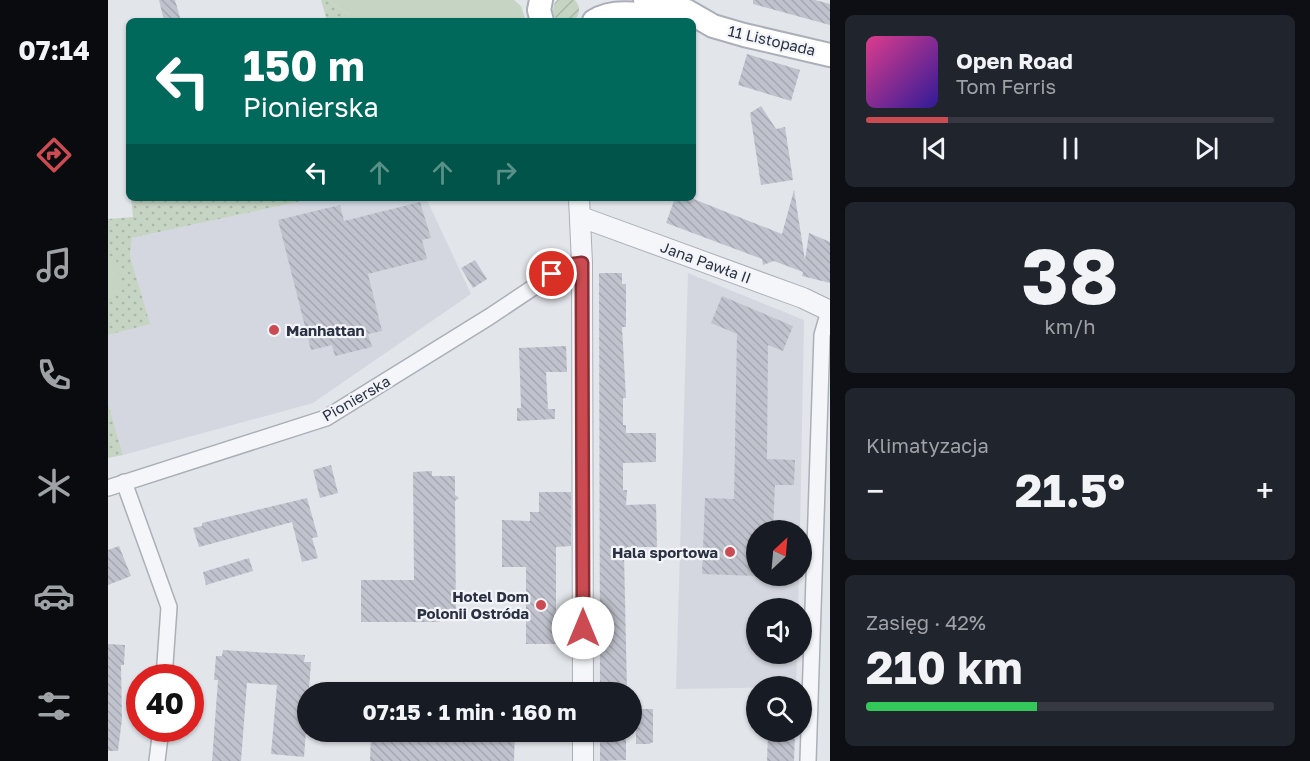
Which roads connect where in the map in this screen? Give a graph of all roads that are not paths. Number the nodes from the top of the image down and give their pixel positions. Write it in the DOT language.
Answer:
graph roads {
  1 [pos="592,0"];
  2 [pos="645,0"];
  3 [pos="592,18"];
  4 [pos="600,18"];
  5 [pos="651,18"];
  6 [pos="694,18"];
  7 [pos="703,26"];
  8 [pos="830,55"];
  9 [pos="580,208"];
  10 [pos="582,263"];
  11 [pos="830,311"];
  12 [pos="124,482"];
  13 [pos="108,488"];
  14 [pos="166,664"];
  15 [pos="583,682"];
  16 [pos="159,742"];
  17 [pos="583,742"];
  18 [pos="157,761"];
  19 [pos="583,761"];
  20 [pos="808,761"];
  1 -- 3 [label="main road"];
  2 -- 6 [label="main road, 11 Listopada"];
  4 -- 5 [label="main road"];
  7 -- 8 [label="main road, 11 Listopada"];
  9 -- 10 [label="street"];
  9 -- 11 [label="street, Jana Pawła II"];
  10 -- 12 [label="street, Pionierska"];
  10 -- 15 [label="street"];
  11 -- 20 [label="street"];
  12 -- 13 [label="street, Pionierska"];
  12 -- 14 [label="street"];
  16 -- 18 [label="street"];
  17 -- 19 [label="street"];
}
